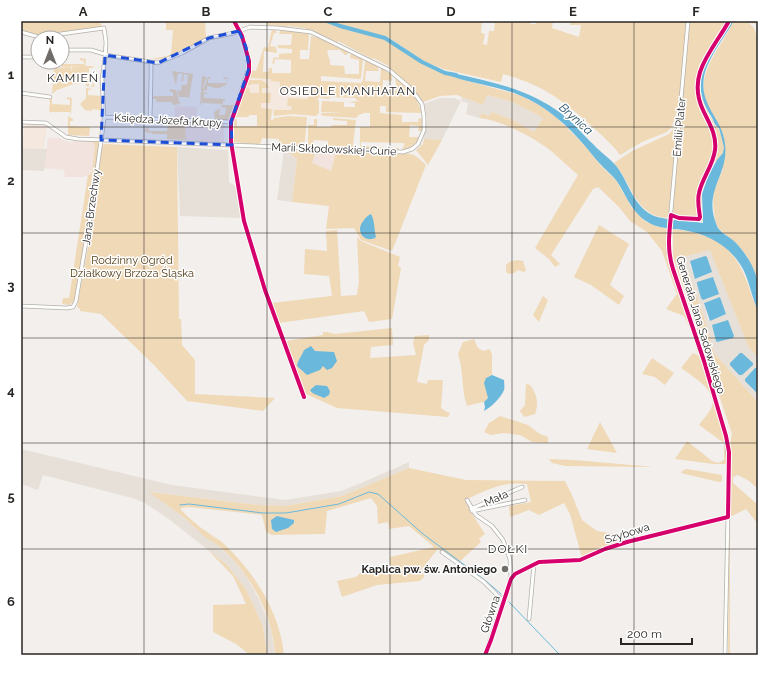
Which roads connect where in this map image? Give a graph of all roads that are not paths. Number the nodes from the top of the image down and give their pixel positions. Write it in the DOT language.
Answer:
graph roads {
  1 [pos="688,21"];
  2 [pos="239,31"];
  3 [pos="21,32"];
  4 [pos="70,50"];
  5 [pos="105,55"];
  6 [pos="151,62"];
  7 [pos="21,93"];
  8 [pos="50,96"];
  9 [pos="104,117"];
  10 [pos="150,120"];
  11 [pos="21,122"];
  12 [pos="231,122"];
  13 [pos="101,140"];
  14 [pos="232,145"];
  15 [pos="669,232"];
  16 [pos="21,306"];
  17 [pos="522,487"];
  18 [pos="467,500"];
  19 [pos="525,500"];
  20 [pos="472,510"];
  21 [pos="728,517"];
  22 [pos="442,552"];
  23 [pos="534,564"];
  24 [pos="512,570"];
  25 [pos="515,574"];
  26 [pos="511,578"];
  27 [pos="504,600"];
  28 [pos="529,619"];
  29 [pos="485,655"];
  30 [pos="725,655"];
  1 -- 15 [label="street, Emilii Plater"];
  2 -- 6 [label="street, Marii Skłodowskiej-Curie"];
  2 -- 12 [label="street"];
  2 -- 14 [label="street, Marii Skłodowskiej-Curie"];
  3 -- 5 [label="street, Jana Brzechwy"];
  4 -- 5 [label="street"];
  5 -- 6 [label="street"];
  5 -- 9 [label="street, Jana Brzechwy"];
  6 -- 10 [label="street"];
  7 -- 8 [label="street"];
  9 -- 10 [label="street, Księdza Józefa Krupy"];
  9 -- 13 [label="street, Jana Brzechwy"];
  10 -- 12 [label="street, Księdza Józefa Krupy"];
  11 -- 13 [label="street, Marii Skłodowskiej-Curie"];
  12 -- 14 [label="street"];
  13 -- 14 [label="street, Marii Skłodowskiej-Curie"];
  13 -- 16 [label="street, Jana Brzechwy"];
  15 -- 21 [label="street, Generała Jana Sadowskiego"];
  17 -- 20 [label="street, Mała"];
  18 -- 20 [label="street, Główna"];
  19 -- 20 [label="street"];
  20 -- 24 [label="street, Główna"];
  21 -- 23 [label="street, Szybowa"];
  21 -- 30 [label="street, Generała Jana Sadowskiego"];
  22 -- 27 [label="street"];
  23 -- 25 [label="street, Szybowa"];
  23 -- 28 [label="street"];
  24 -- 25 [label="street, Główna"];
  24 -- 26 [label="street, Główna"];
  25 -- 26 [label="street, Szybowa"];
  26 -- 27 [label="street, Główna"];
  27 -- 29 [label="street, Główna"];
}
